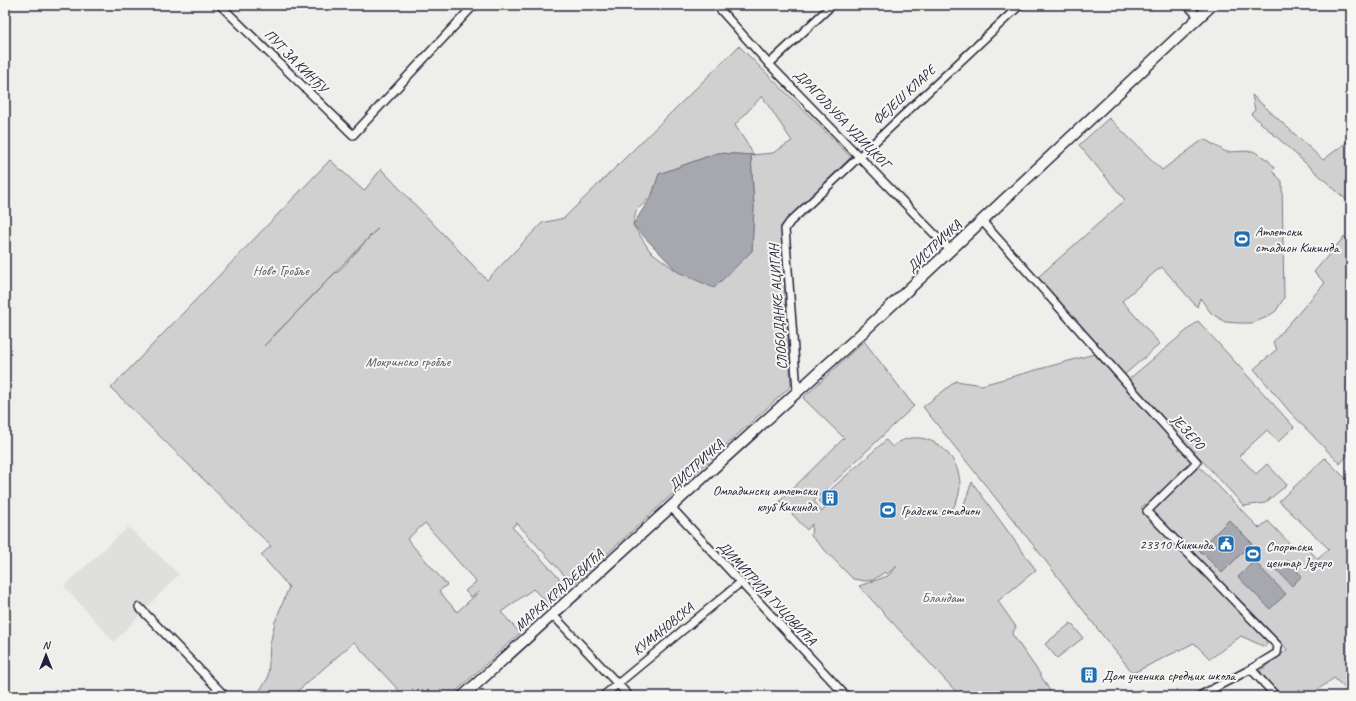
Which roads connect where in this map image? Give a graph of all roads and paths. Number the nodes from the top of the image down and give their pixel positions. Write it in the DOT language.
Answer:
graph roads {
  1 [pos="220,5"];
  2 [pos="474,5"];
  3 [pos="716,5"];
  4 [pos="832,5"];
  5 [pos="1020,5"];
  6 [pos="1187,5"];
  7 [pos="1212,5"];
  8 [pos="1199,17"];
  9 [pos="769,64"];
  10 [pos="859,155"];
  11 [pos="982,221"];
  12 [pos="790,222"];
  13 [pos="950,250"];
  14 [pos="797,391"];
  15 [pos="672,506"];
  16 [pos="740,583"];
  17 [pos="139,607"];
  18 [pos="553,615"];
  19 [pos="1252,669"];
  20 [pos="617,683"];
  21 [pos="225,696"];
  22 [pos="463,696"];
  23 [pos="603,696"];
  24 [pos="629,696"];
  25 [pos="846,696"];
  26 [pos="1199,696"];
  27 [pos="1276,696"];
  1 -- 2 [label="street, ПУТ ЗА КИНЂУ"];
  3 -- 9 [label="street, ДРАГОЉУБА УДИЦКОГ"];
  4 -- 9 [label="street"];
  5 -- 10 [label="street, ФЕЈЕШ КЛАРЕ"];
  6 -- 8 [label="street"];
  7 -- 8 [label="main road, ДИСТРИЧКА"];
  8 -- 11 [label="main road, ДИСТРИЧКА"];
  9 -- 10 [label="street, ДРАГОЉУБА УДИЦКОГ"];
  10 -- 12 [label="street, ФЕЈЕШ КЛАРЕ"];
  10 -- 13 [label="street, ДРАГОЉУБА УДИЦКОГ"];
  11 -- 13 [label="main road, ДИСТРИЧКА"];
  11 -- 19 [label="street, ЈЕЗЕРО"];
  12 -- 14 [label="street, СЛОБОДАНКЕ АЦИГАН"];
  13 -- 14 [label="main road, ДИСТРИЧКА"];
  14 -- 15 [label="main road, ДИСТРИЧКА"];
  15 -- 16 [label="street, ДИМИТРИЈА ТУЦОВИЋА"];
  15 -- 18 [label="main road, МАРКА КРАЉЕВИЋА"];
  16 -- 20 [label="street, КУМАНОВСКА"];
  16 -- 25 [label="street, ДИМИТРИЈА ТУЦОВИЋА"];
  17 -- 21 [label="street"];
  18 -- 20 [label="street"];
  18 -- 22 [label="main road, МАРКА КРАЉЕВИЋА"];
  19 -- 26 [label="street"];
  19 -- 27 [label="street"];
  20 -- 23 [label="street, КУМАНОВСКА"];
  20 -- 24 [label="street"];
}
